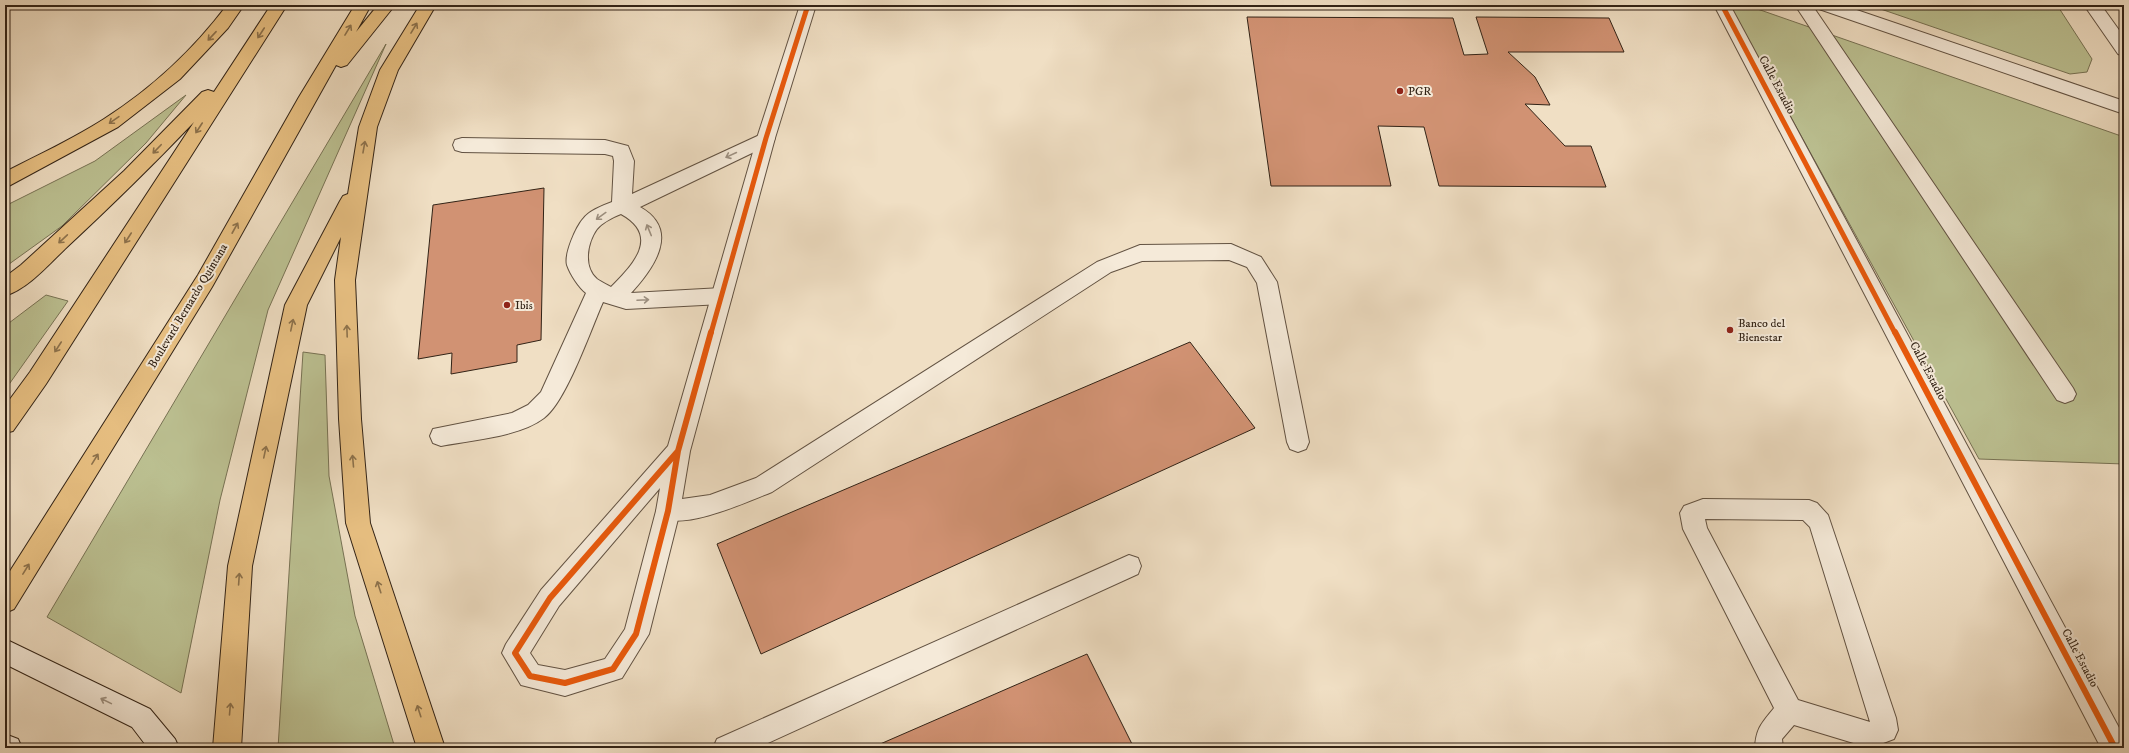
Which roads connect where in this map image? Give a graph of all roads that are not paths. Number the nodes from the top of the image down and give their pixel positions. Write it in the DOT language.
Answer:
graph roads {
  1 [pos="236,5"];
  2 [pos="279,5"];
  3 [pos="363,5"];
  4 [pos="387,5"];
  5 [pos="428,5"];
  6 [pos="808,5"];
  7 [pos="1722,5"];
  8 [pos="1803,5"];
  9 [pos="1825,5"];
  10 [pos="2092,5"];
  11 [pos="2124,50"];
  12 [pos="242,60"];
  13 [pos="308,97"];
  14 [pos="2124,108"];
  15 [pos="766,138"];
  16 [pos="462,145"];
  17 [pos="5,181"];
  18 [pos="358,186"];
  19 [pos="622,206"];
  20 [pos="5,288"];
  21 [pos="606,293"];
  22 [pos="722,296"];
  23 [pos="2065,394"];
  24 [pos="5,424"];
  25 [pos="441,436"];
  26 [pos="1298,442"];
  27 [pos="678,451"];
  28 [pos="668,511"];
  29 [pos="1129,566"];
  30 [pos="5,601"];
  31 [pos="5,651"];
  32 [pos="1789,710"];
  33 [pos="5,746"];
  34 [pos="8,748"];
  35 [pos="165,748"];
  36 [pos="227,748"];
  37 [pos="431,748"];
  38 [pos="727,748"];
  39 [pos="1769,748"];
  40 [pos="2115,748"];
  1 -- 17 [label="highway, one-way"];
  2 -- 12 [label="highway, one-way"];
  13 -- 3 [label="highway, Boulevard Bernardo Quintana, one-way"];
  4 -- 13 [label="highway"];
  18 -- 5 [label="highway, one-way"];
  6 -- 15 [label="street"];
  7 -- 40 [label="street, Calle Estadio"];
  8 -- 23 [label="street"];
  9 -- 14 [label="street"];
  10 -- 11 [label="street"];
  12 -- 20 [label="highway, one-way"];
  12 -- 24 [label="highway, one-way"];
  30 -- 13 [label="highway, Boulevard Bernardo Quintana, one-way"];
  15 -- 19 [label="street, one-way"];
  15 -- 22 [label="street"];
  16 -- 19 [label="street"];
  36 -- 18 [label="highway, one-way"];
  37 -- 18 [label="highway, one-way"];
  21 -- 19 [label="street, one-way"];
  19 -- 21 [label="street, one-way"];
  21 -- 22 [label="street, one-way"];
  21 -- 25 [label="street"];
  22 -- 27 [label="street"];
  26 -- 28 [label="street"];
  27 -- 28 [label="street"];
  27 -- 28 [label="street"];
  29 -- 38 [label="street"];
  35 -- 31 [label="street, one-way"];
  32 -- 32 [label="street"];
  32 -- 39 [label="street"];
  33 -- 34 [label="street"];
}
